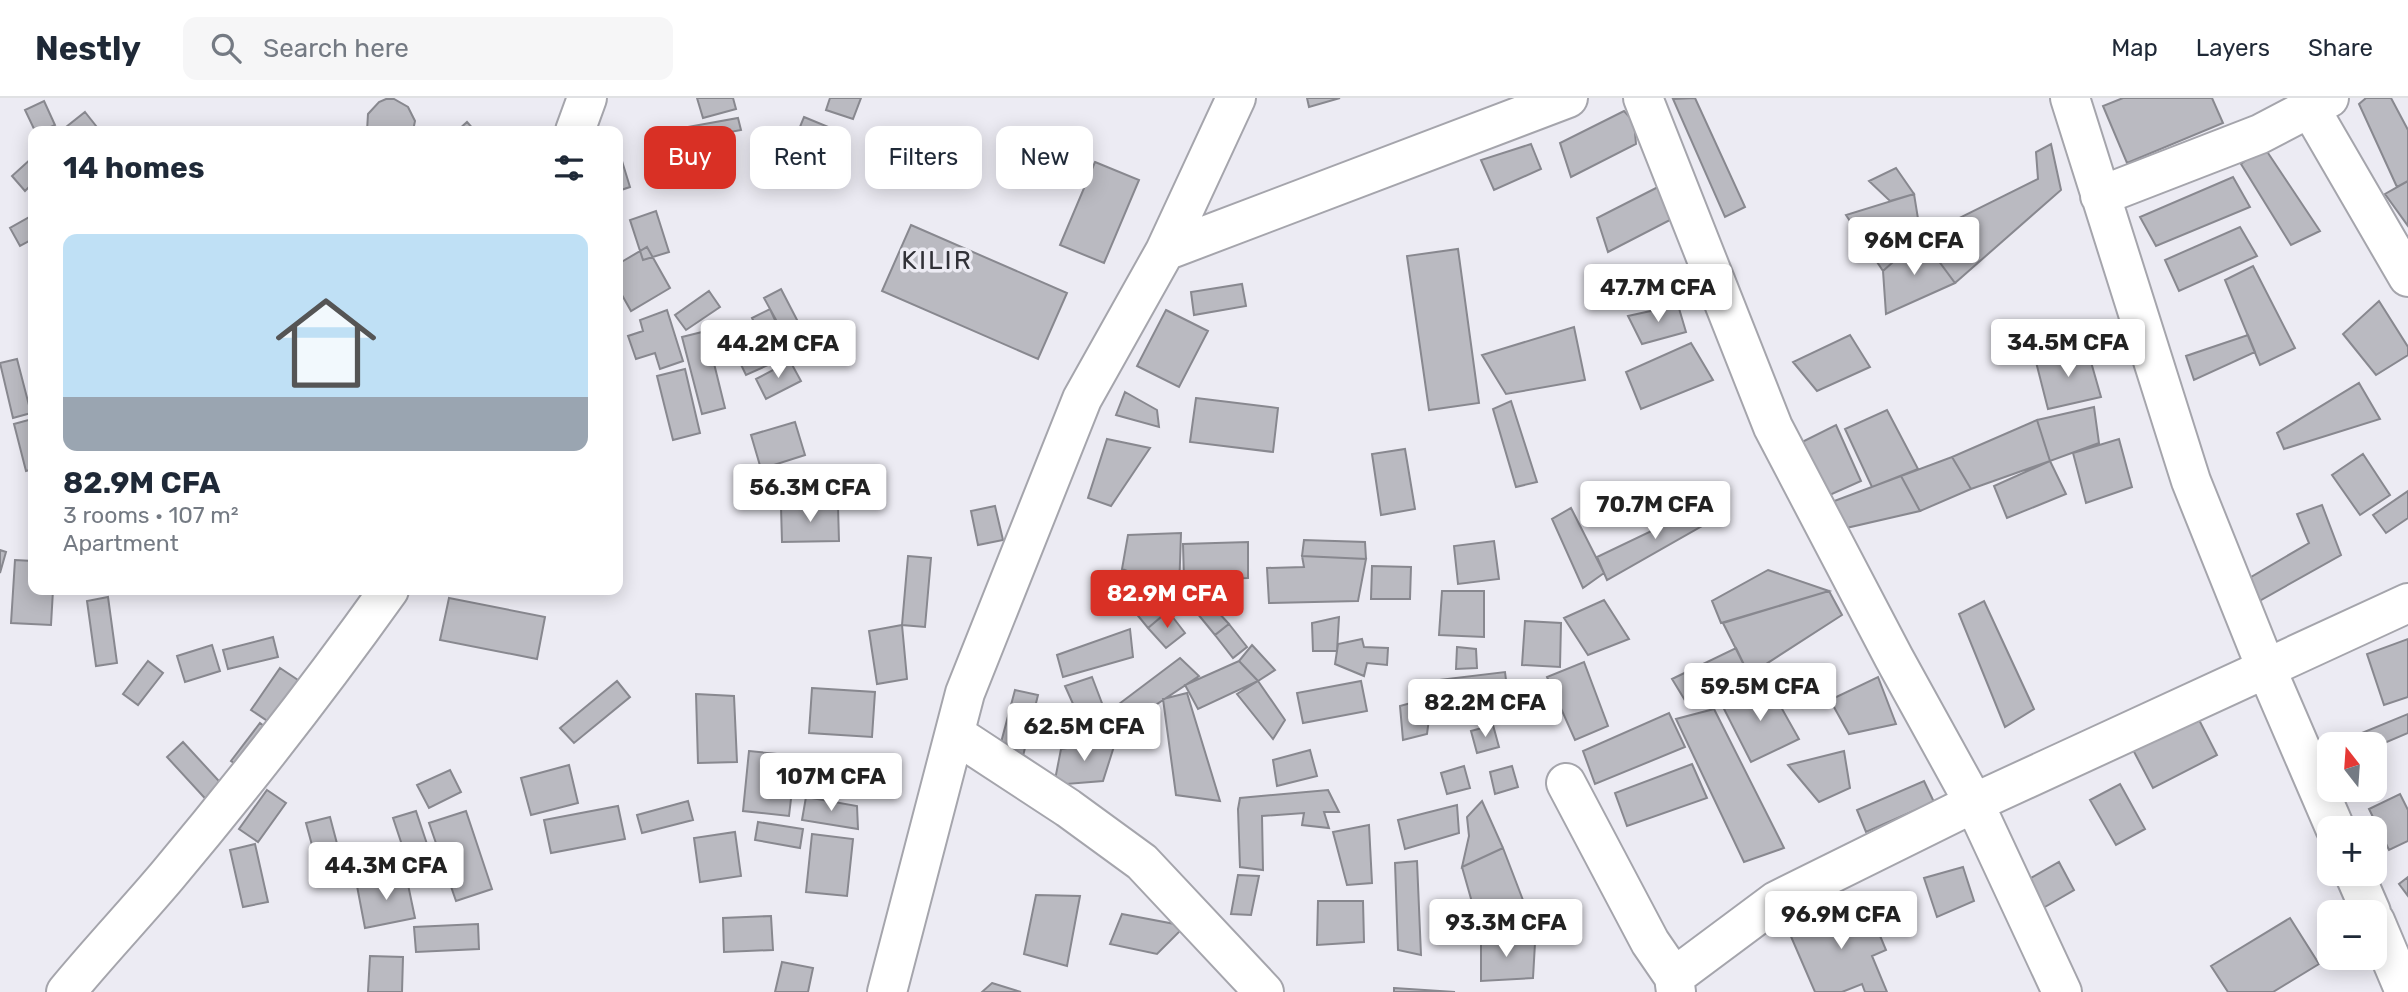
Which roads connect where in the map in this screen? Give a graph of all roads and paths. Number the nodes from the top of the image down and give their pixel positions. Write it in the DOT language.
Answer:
graph roads {
  1 [pos="587,98"];
  2 [pos="1236,98"];
  3 [pos="1568,98"];
  4 [pos="1643,98"];
  5 [pos="2070,98"];
  6 [pos="2320,104"];
  7 [pos="577,126"];
  8 [pos="2100,196"];
  9 [pos="1165,251"];
  10 [pos="2408,277"];
  11 [pos="384,595"];
  12 [pos="2408,603"];
  13 [pos="2266,668"];
  14 [pos="955,734"];
  15 [pos="1566,783"];
  16 [pos="1974,803"];
  17 [pos="2330,816"];
  18 [pos="2387,948"];
  19 [pos="1675,985"];
  20 [pos="66,992"];
  21 [pos="887,992"];
  22 [pos="1264,992"];
  23 [pos="2062,992"];
  24 [pos="2407,992"];
  1 -- 7 [label="street"];
  2 -- 9 [label="street"];
  3 -- 9 [label="street"];
  4 -- 16 [label="street"];
  5 -- 8 [label="street"];
  6 -- 8 [label="street"];
  6 -- 10 [label="street"];
  8 -- 13 [label="street"];
  9 -- 14 [label="street"];
  11 -- 20 [label="street"];
  12 -- 13 [label="street"];
  13 -- 16 [label="street"];
  13 -- 17 [label="street"];
  14 -- 21 [label="street"];
  14 -- 22 [label="street"];
  15 -- 19 [label="street"];
  16 -- 19 [label="street"];
  16 -- 23 [label="street"];
  18 -- 24 [label="street"];
}
